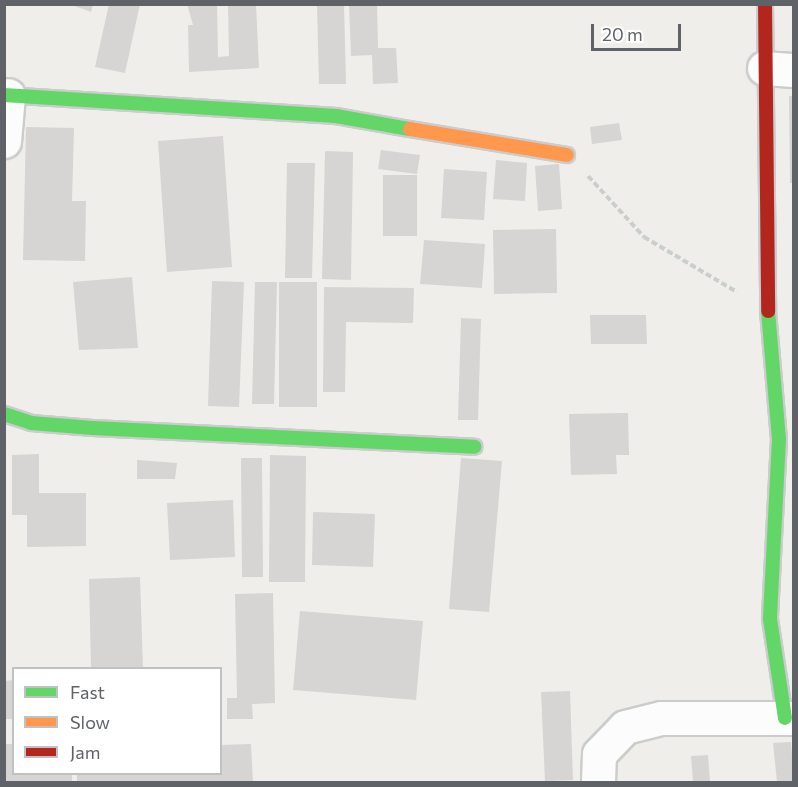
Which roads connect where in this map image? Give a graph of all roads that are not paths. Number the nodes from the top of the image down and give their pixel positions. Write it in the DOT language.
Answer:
graph roads {
  1 [pos="765,4"];
  2 [pos="779,69"];
  3 [pos="6,95"];
  4 [pos="4,141"];
  5 [pos="567,155"];
  6 [pos="4,414"];
  7 [pos="786,429"];
  8 [pos="475,447"];
  9 [pos="783,555"];
  10 [pos="789,718"];
  11 [pos="598,783"];
  1 -- 2 [label="street"];
  2 -- 7 [label="street"];
  3 -- 4 [label="street"];
  3 -- 5 [label="street"];
  6 -- 8 [label="street"];
  7 -- 9 [label="street"];
  9 -- 10 [label="street"];
  10 -- 11 [label="street"];
}
